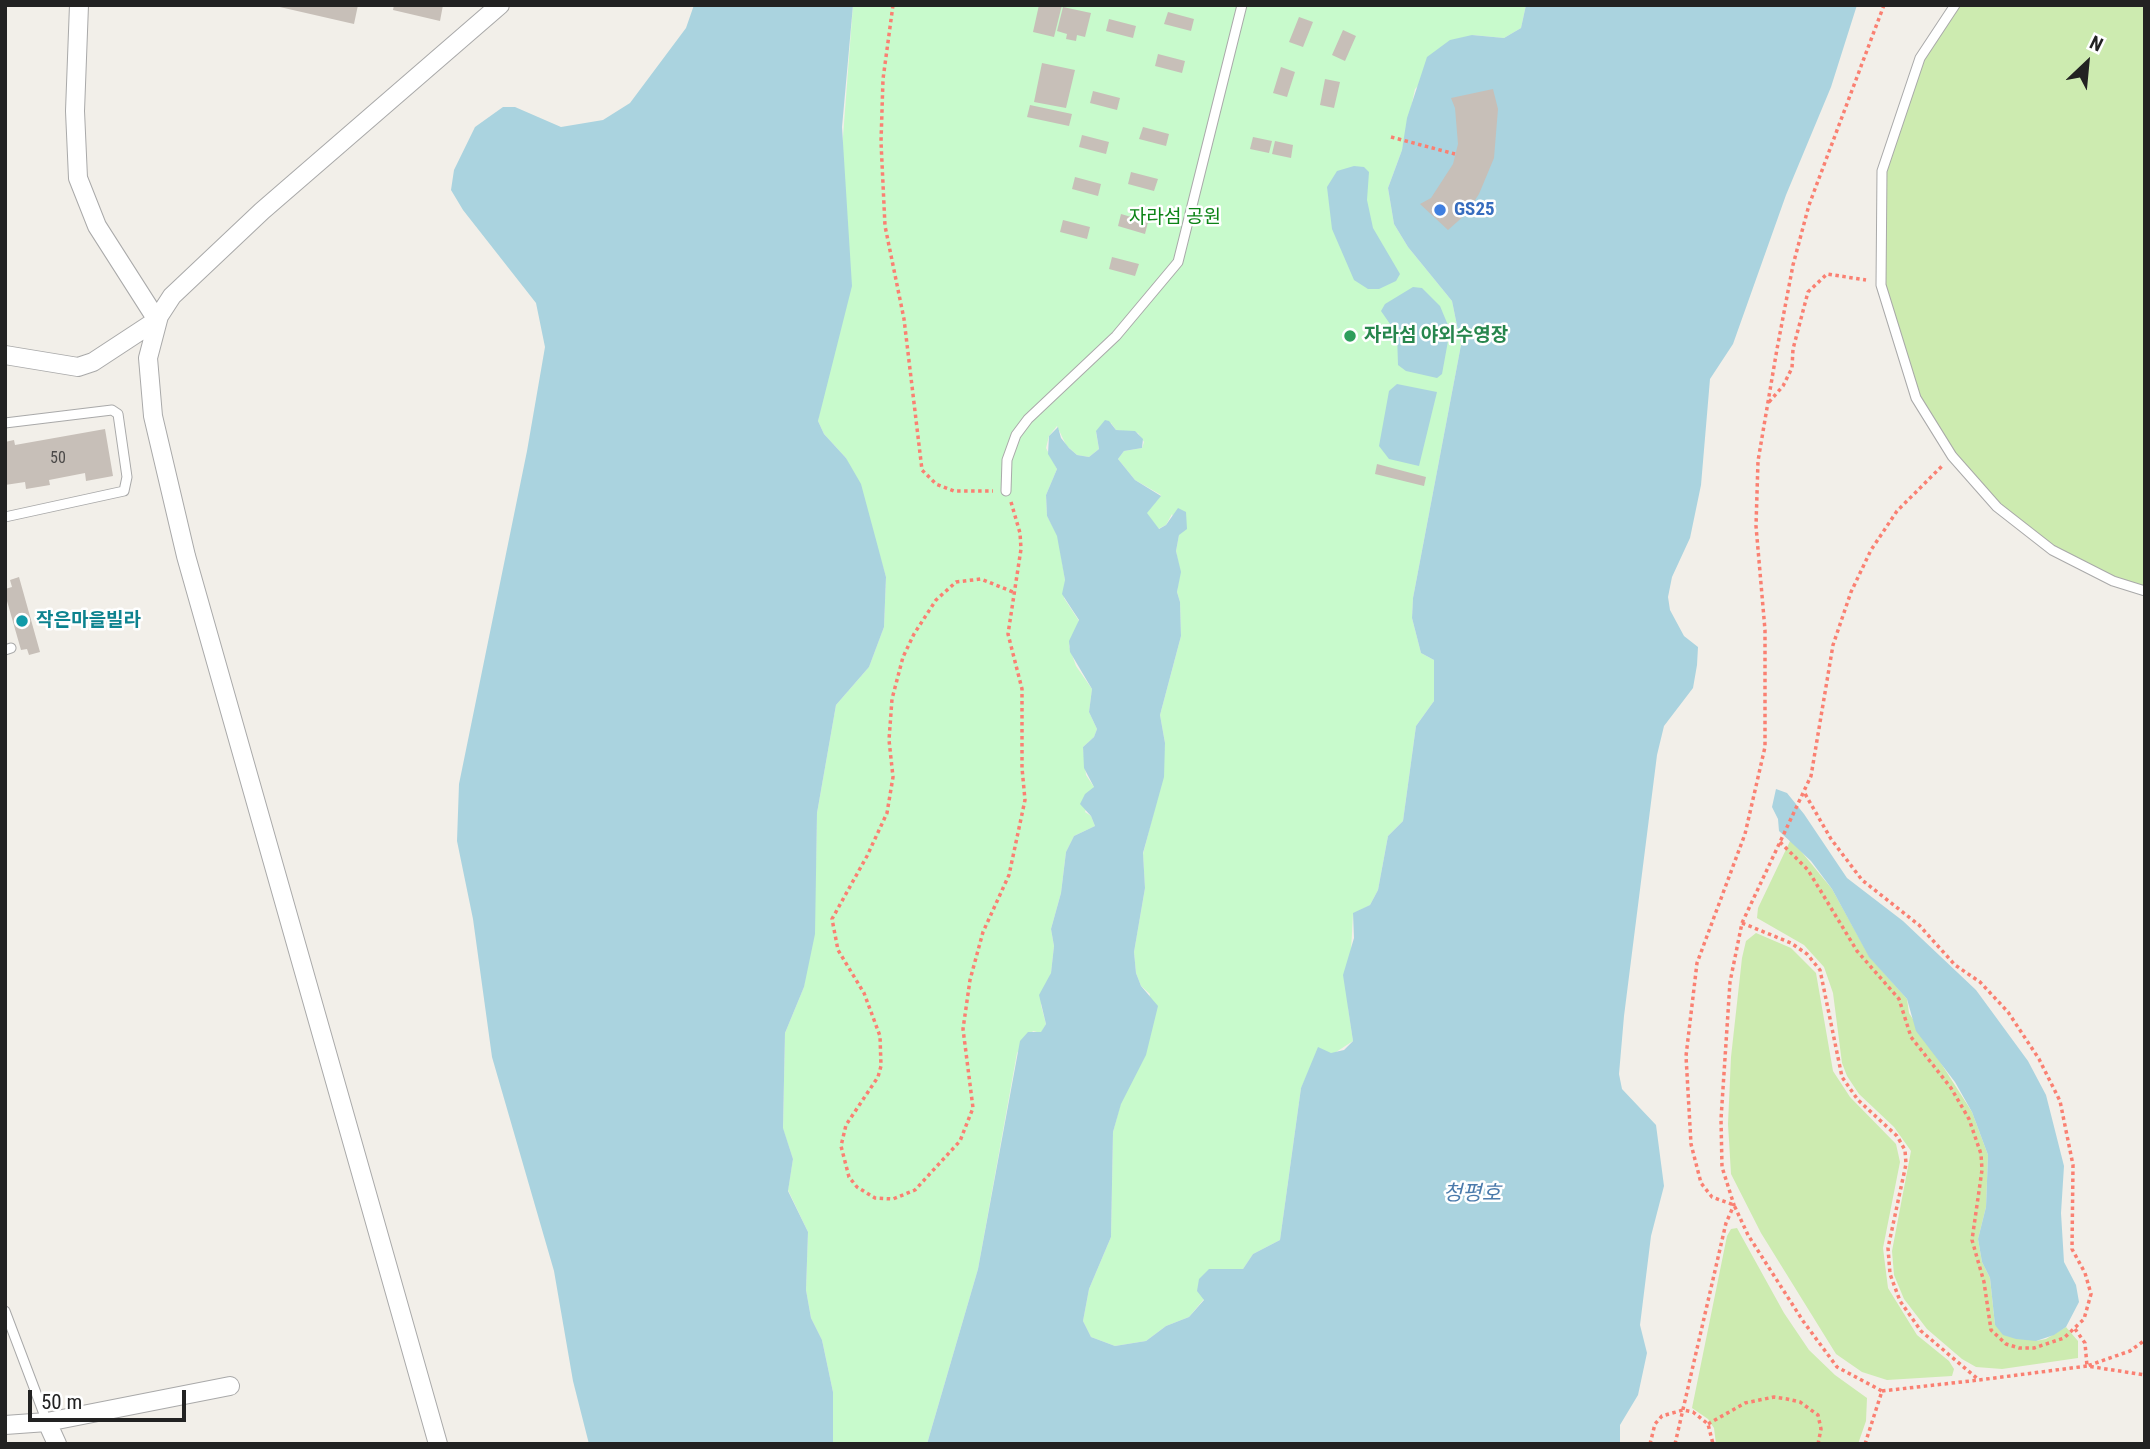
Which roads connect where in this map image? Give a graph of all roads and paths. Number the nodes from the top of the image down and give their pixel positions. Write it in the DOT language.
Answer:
graph roads {
  1 [pos="500,5"];
  2 [pos="893,5"];
  3 [pos="1242,5"];
  4 [pos="1884,5"];
  5 [pos="1955,5"];
  6 [pos="75,7"];
  7 [pos="1391,137"];
  8 [pos="1455,154"];
  9 [pos="1881,285"];
  10 [pos="158,320"];
  11 [pos="5,355"];
  12 [pos="1767,404"];
  13 [pos="5,424"];
  14 [pos="1952,456"];
  15 [pos="1006,491"];
  16 [pos="5,517"];
  17 [pos="2145,591"];
  18 [pos="1013,592"];
  19 [pos="1804,792"];
  20 [pos="1780,842"];
  21 [pos="1742,923"];
  22 [pos="1734,1205"];
  23 [pos="5,1311"];
  24 [pos="2075,1329"];
  25 [pos="2145,1340"];
  26 [pos="2088,1366"];
  27 [pos="2145,1375"];
  28 [pos="1979,1380"];
  29 [pos="230,1386"];
  30 [pos="1882,1391"];
  31 [pos="1683,1410"];
  32 [pos="47,1422"];
  33 [pos="1708,1424"];
  34 [pos="5,1425"];
  35 [pos="57,1444"];
  36 [pos="438,1444"];
  37 [pos="1650,1444"];
  38 [pos="1675,1444"];
  39 [pos="1713,1444"];
  40 [pos="1818,1444"];
  41 [pos="1865,1444"];
  1 -- 10 [label="street"];
  2 -- 15 [label="path"];
  3 -- 15 [label="lane"];
  4 -- 12 [label="path"];
  5 -- 9 [label="lane"];
  6 -- 10 [label="street"];
  7 -- 8 [label="path"];
  9 -- 12 [label="path"];
  9 -- 14 [label="lane"];
  10 -- 11 [label="street"];
  10 -- 36 [label="street"];
  12 -- 22 [label="path"];
  13 -- 16 [label="lane"];
  14 -- 17 [label="lane"];
  14 -- 19 [label="path"];
  15 -- 18 [label="path"];
  18 -- 18 [label="path"];
  19 -- 20 [label="path"];
  19 -- 24 [label="path"];
  20 -- 21 [label="path"];
  20 -- 24 [label="path"];
  21 -- 22 [label="path"];
  21 -- 28 [label="path"];
  22 -- 30 [label="path"];
  22 -- 31 [label="path"];
  23 -- 32 [label="lane"];
  24 -- 26 [label="path"];
  25 -- 26 [label="path"];
  26 -- 27 [label="path"];
  26 -- 28 [label="path"];
  28 -- 30 [label="path"];
  29 -- 32 [label="street"];
  30 -- 41 [label="path"];
  31 -- 33 [label="path"];
  31 -- 37 [label="path"];
  31 -- 38 [label="path"];
  32 -- 34 [label="street"];
  32 -- 35 [label="street"];
  33 -- 39 [label="path"];
  33 -- 40 [label="path"];
}
